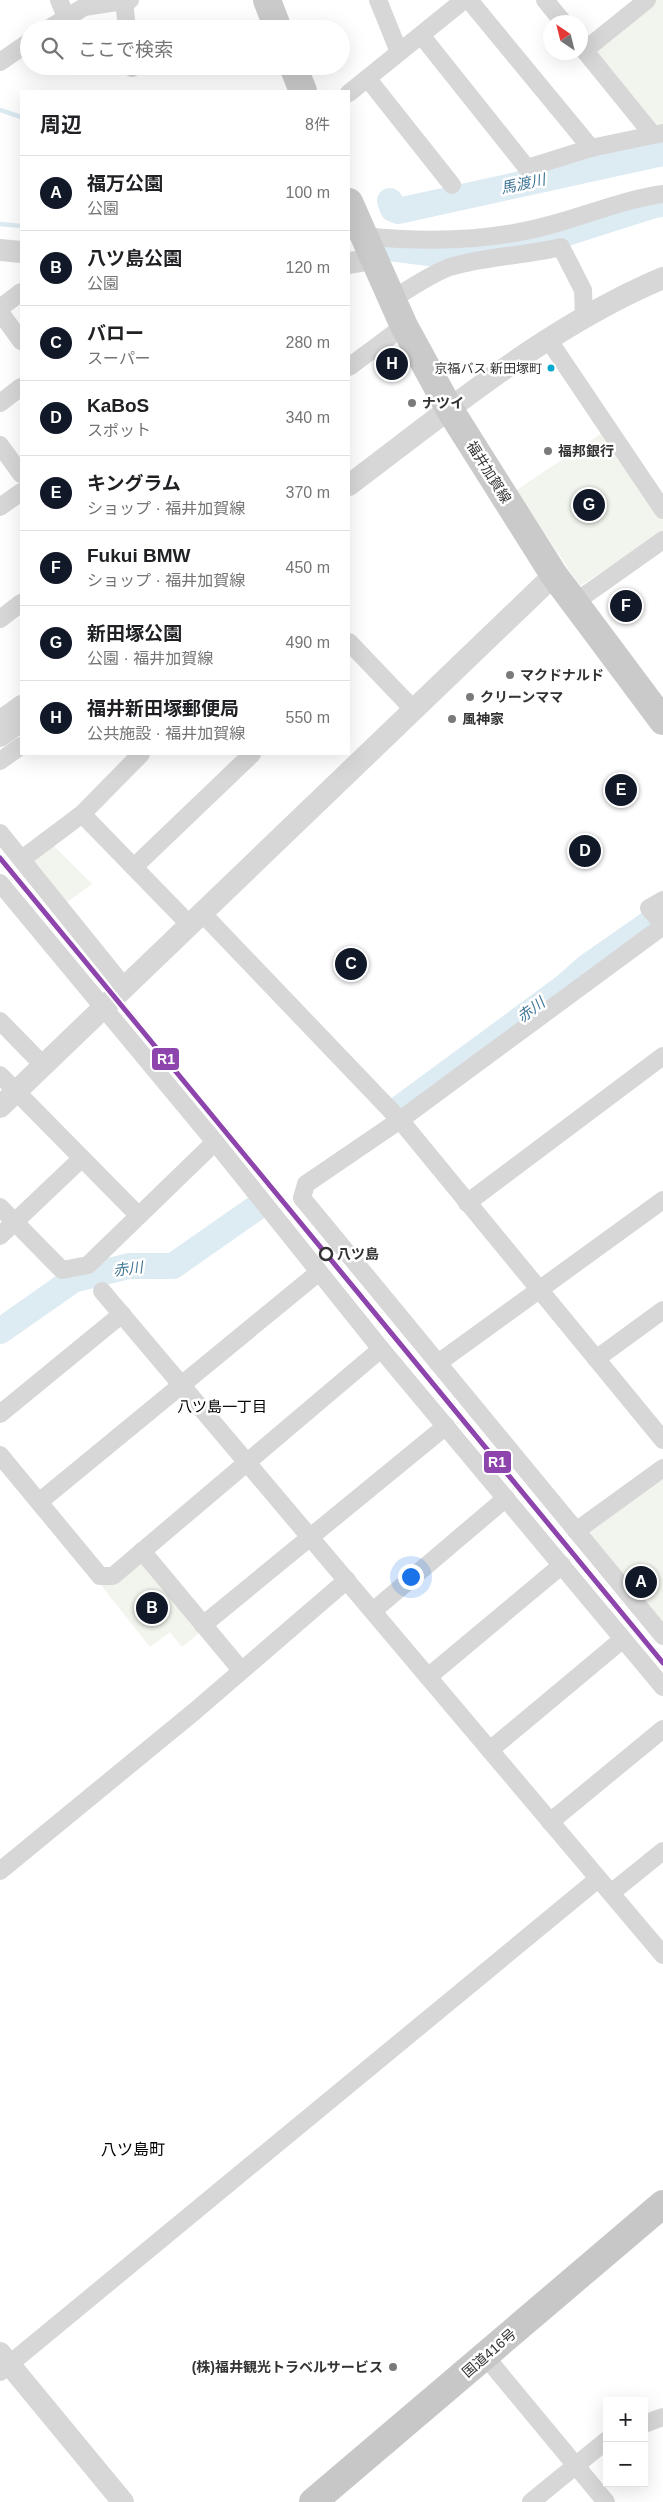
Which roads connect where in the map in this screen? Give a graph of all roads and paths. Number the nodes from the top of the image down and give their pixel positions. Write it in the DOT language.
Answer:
graph roads {
  1 [pos="59,0"];
  2 [pos="126,0"];
  3 [pos="378,0"];
  4 [pos="464,0"];
  5 [pos="469,0"];
  6 [pos="545,0"];
  7 [pos="648,0"];
  8 [pos="557,15"];
  9 [pos="66,16"];
  10 [pos="60,20"];
  11 [pos="127,20"];
  12 [pos="421,35"];
  13 [pos="588,43"];
  14 [pos="20,48"];
  15 [pos="399,52"];
  16 [pos="588,53"];
  17 [pos="0,62"];
  18 [pos="297,75"];
  19 [pos="368,79"];
  20 [pos="303,90"];
  21 [pos="350,92"];
  22 [pos="658,134"];
  23 [pos="591,148"];
  24 [pos="452,185"];
  25 [pos="663,194"];
  26 [pos="350,205"];
  27 [pos="0,250"];
  28 [pos="364,251"];
  29 [pos="20,252"];
  30 [pos="663,278"];
  31 [pos="20,293"];
  32 [pos="392,299"];
  33 [pos="0,308"];
  34 [pos="0,312"];
  35 [pos="584,317"];
  36 [pos="404,326"];
  37 [pos="548,338"];
  38 [pos="20,340"];
  39 [pos="350,365"];
  40 [pos="20,388"];
  41 [pos="0,403"];
  42 [pos="450,410"];
  43 [pos="0,445"];
  44 [pos="20,473"];
  45 [pos="350,484"];
  46 [pos="20,493"];
  47 [pos="0,507"];
  48 [pos="663,510"];
  49 [pos="663,540"];
  50 [pos="554,575"];
  51 [pos="574,603"];
  52 [pos="20,604"];
  53 [pos="0,619"];
  54 [pos="352,651"];
  55 [pos="20,705"];
  56 [pos="414,709"];
  57 [pos="0,719"];
  58 [pos="20,721"];
  59 [pos="663,721"];
  60 [pos="0,736"];
  61 [pos="20,747"];
  62 [pos="140,755"];
  63 [pos="251,755"];
  64 [pos="0,761"];
  65 [pos="82,814"];
  66 [pos="0,833"];
  67 [pos="22,860"];
  68 [pos="134,867"];
  69 [pos="0,883"];
  70 [pos="663,900"];
  71 [pos="196,919"];
  72 [pos="663,926"];
  73 [pos="124,988"];
  74 [pos="104,1007"];
  75 [pos="0,1021"];
  76 [pos="663,1056"];
  77 [pos="44,1066"];
  78 [pos="0,1075"];
  79 [pos="8,1100"];
  80 [pos="400,1120"];
  81 [pos="215,1142"];
  82 [pos="81,1159"];
  83 [pos="663,1200"];
  84 [pos="467,1202"];
  85 [pos="0,1207"];
  86 [pos="138,1215"];
  87 [pos="14,1222"];
  88 [pos="0,1236"];
  89 [pos="319,1272"];
  90 [pos="102,1290"];
  91 [pos="539,1290"];
  92 [pos="663,1310"];
  93 [pos="122,1314"];
  94 [pos="381,1349"];
  95 [pos="596,1359"];
  96 [pos="438,1363"];
  97 [pos="181,1384"];
  98 [pos="0,1414"];
  99 [pos="446,1426"];
  100 [pos="663,1440"];
  101 [pos="0,1455"];
  102 [pos="248,1463"];
  103 [pos="663,1468"];
  104 [pos="506,1498"];
  105 [pos="39,1502"];
  106 [pos="576,1531"];
  107 [pos="312,1539"];
  108 [pos="142,1551"];
  109 [pos="562,1565"];
  110 [pos="347,1580"];
  111 [pos="373,1611"];
  112 [pos="203,1626"];
  113 [pos="662,1634"];
  114 [pos="623,1639"];
  115 [pos="240,1670"];
  116 [pos="428,1677"];
  117 [pos="663,1687"];
  118 [pos="663,1729"];
  119 [pos="490,1750"];
  120 [pos="550,1822"];
  121 [pos="663,1851"];
  122 [pos="0,1871"];
  123 [pos="598,1879"];
  124 [pos="611,1893"];
  125 [pos="663,1955"];
  126 [pos="663,2204"];
  127 [pos="485,2356"];
  128 [pos="3,2363"];
  129 [pos="663,2417"];
  130 [pos="648,2423"];
  131 [pos="605,2442"];
  132 [pos="576,2465"];
  133 [pos="123,2502"];
  134 [pos="313,2502"];
  135 [pos="531,2502"];
  136 [pos="606,2502"];
  1 -- 9 [label="street"];
  2 -- 9 [label="street"];
  2 -- 11 [label="street"];
  3 -- 15 [label="street"];
  4 -- 12 [label="street"];
  5 -- 23 [label="street"];
  6 -- 8 [label="street"];
  7 -- 13 [label="street"];
  9 -- 10 [label="street"];
  12 -- 15 [label="street"];
  12 -- 23 [label="street"];
  14 -- 17 [label="street"];
  15 -- 19 [label="street"];
  16 -- 22 [label="street"];
  18 -- 20 [label="main road"];
  19 -- 21 [label="street"];
  19 -- 24 [label="street"];
  22 -- 23 [label="street"];
  25 -- 28 [label="street"];
  26 -- 28 [label="main road, 福井加賀線"];
  27 -- 29 [label="street"];
  28 -- 32 [label="main road, 福井加賀線"];
  30 -- 35 [label="street"];
  31 -- 33 [label="street"];
  32 -- 35 [label="street"];
  32 -- 36 [label="main road, 福井加賀線"];
  34 -- 38 [label="street"];
  35 -- 37 [label="street"];
  36 -- 39 [label="street"];
  36 -- 42 [label="main road, 福井加賀線"];
  37 -- 42 [label="street"];
  37 -- 48 [label="street"];
  40 -- 41 [label="street"];
  42 -- 45 [label="street"];
  42 -- 50 [label="main road, 福井加賀線"];
  43 -- 44 [label="street"];
  46 -- 47 [label="street"];
  49 -- 51 [label="street"];
  50 -- 51 [label="main road, 福井加賀線"];
  50 -- 56 [label="street"];
  51 -- 59 [label="main road, 福井加賀線"];
  52 -- 53 [label="street"];
  54 -- 56 [label="street"];
  55 -- 57 [label="street"];
  56 -- 71 [label="street"];
  58 -- 60 [label="street"];
  61 -- 64 [label="street"];
  62 -- 65 [label="street"];
  63 -- 68 [label="street"];
  65 -- 67 [label="street"];
  65 -- 68 [label="street"];
  66 -- 67 [label="street"];
  67 -- 73 [label="street"];
  68 -- 71 [label="street"];
  69 -- 74 [label="street"];
  70 -- 72 [label="street"];
  71 -- 73 [label="street"];
  71 -- 80 [label="street"];
  72 -- 80 [label="street"];
  73 -- 74 [label="street"];
  74 -- 77 [label="street"];
  74 -- 81 [label="street"];
  75 -- 77 [label="street"];
  76 -- 84 [label="street"];
  77 -- 79 [label="street"];
  78 -- 79 [label="street"];
  79 -- 82 [label="street"];
  80 -- 84 [label="street"];
  80 -- 96 [label="street"];
  81 -- 86 [label="street"];
  81 -- 89 [label="street"];
  82 -- 86 [label="street"];
  82 -- 87 [label="street"];
  83 -- 91 [label="street"];
  84 -- 91 [label="street"];
  85 -- 87 [label="street"];
  86 -- 87 [label="street"];
  87 -- 88 [label="street"];
  89 -- 94 [label="street"];
  89 -- 97 [label="street"];
  90 -- 93 [label="street"];
  91 -- 95 [label="street"];
  91 -- 96 [label="street"];
  92 -- 95 [label="street"];
  93 -- 97 [label="street"];
  93 -- 98 [label="street"];
  94 -- 99 [label="street"];
  94 -- 102 [label="street"];
  95 -- 100 [label="street"];
  96 -- 106 [label="street"];
  97 -- 102 [label="street"];
  97 -- 105 [label="street"];
  99 -- 104 [label="street"];
  99 -- 107 [label="street"];
  101 -- 105 [label="street"];
  102 -- 107 [label="street"];
  102 -- 108 [label="street"];
  103 -- 106 [label="street"];
  104 -- 109 [label="street"];
  104 -- 111 [label="street"];
  105 -- 108 [label="street"];
  106 -- 113 [label="street"];
  107 -- 110 [label="street"];
  107 -- 112 [label="street"];
  108 -- 112 [label="street"];
  109 -- 114 [label="street"];
  109 -- 116 [label="street"];
  110 -- 111 [label="street"];
  110 -- 115 [label="street"];
  111 -- 116 [label="street"];
  112 -- 115 [label="street"];
  114 -- 117 [label="street"];
  114 -- 119 [label="street"];
  115 -- 122 [label="street"];
  116 -- 119 [label="street"];
  118 -- 120 [label="street"];
  119 -- 120 [label="street"];
  120 -- 123 [label="street"];
  121 -- 124 [label="street"];
  123 -- 124 [label="street"];
  123 -- 128 [label="street"];
  124 -- 125 [label="street"];
  126 -- 127 [label="highway, 国道416号"];
  127 -- 132 [label="street"];
  127 -- 134 [label="highway, 国道416号"];
  128 -- 133 [label="street"];
  129 -- 130 [label="street"];
  131 -- 132 [label="street"];
  132 -- 135 [label="street"];
  132 -- 136 [label="street"];
}
